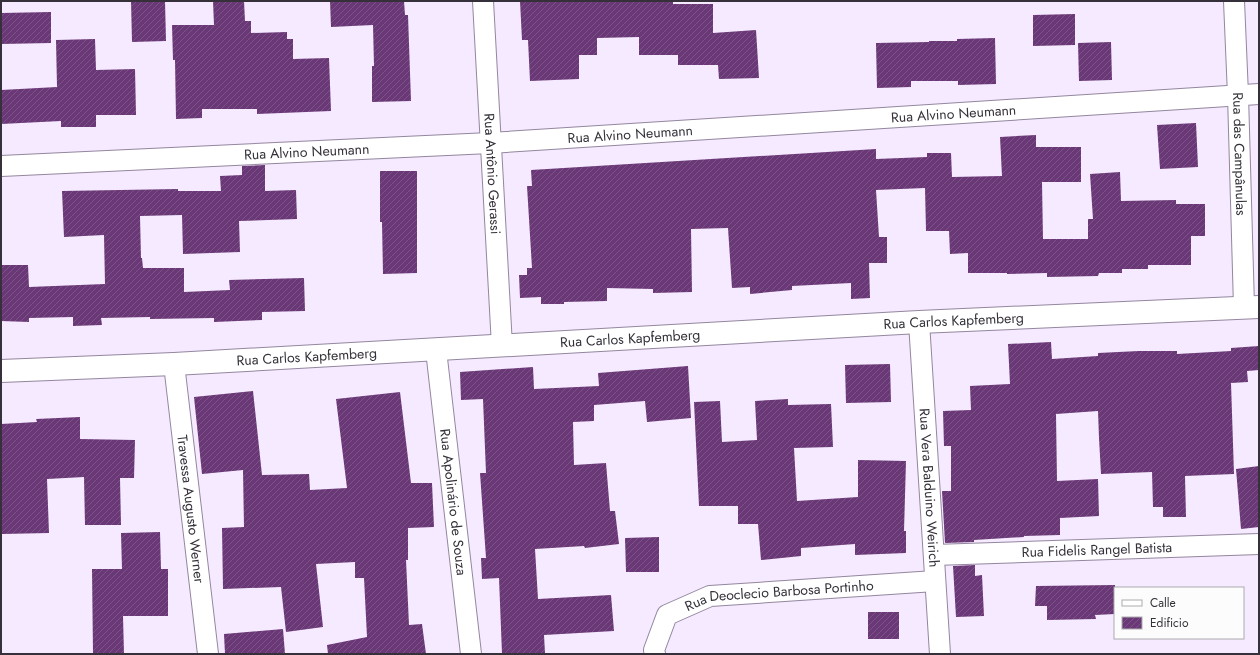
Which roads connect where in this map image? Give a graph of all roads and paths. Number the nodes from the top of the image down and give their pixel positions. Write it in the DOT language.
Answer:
graph roads {
  1 [pos="483,1"];
  2 [pos="1234,1"];
  3 [pos="1259,94"];
  4 [pos="1238,95"];
  5 [pos="490,144"];
  6 [pos="1,166"];
  7 [pos="1251,307"];
  8 [pos="919,322"];
  9 [pos="502,346"];
  10 [pos="436,350"];
  11 [pos="174,364"];
  12 [pos="1,371"];
  13 [pos="1259,544"];
  14 [pos="934,555"];
  15 [pos="935,581"];
  16 [pos="208,654"];
  17 [pos="471,654"];
  18 [pos="655,654"];
  19 [pos="940,654"];
  1 -- 5 [label="street, Rua Antônio Gerassi"];
  2 -- 4 [label="street, Rua das Campânulas"];
  3 -- 4 [label="street, Rua Alvino Neumann"];
  4 -- 5 [label="street, Rua Alvino Neumann"];
  4 -- 7 [label="street, Rua das Campânulas"];
  5 -- 6 [label="street, Rua Alvino Neumann"];
  5 -- 9 [label="street, Rua Antônio Gerassi"];
  7 -- 8 [label="street, Rua Carlos Kapfemberg"];
  8 -- 9 [label="street, Rua Carlos Kapfemberg"];
  8 -- 14 [label="street, Rua Vera Balduino Weirich"];
  9 -- 10 [label="street, Rua Carlos Kapfemberg"];
  10 -- 11 [label="street, Rua Carlos Kapfemberg"];
  10 -- 17 [label="street, Rua Apolinário de Souza"];
  11 -- 12 [label="street, Rua Carlos Kapfemberg"];
  11 -- 16 [label="street, Travessa Augusto Werner"];
  13 -- 14 [label="street, Rua Fidelis Rangel Batista"];
  14 -- 15 [label="street, Rua Vera Balduino Weirich"];
  15 -- 18 [label="street, Rua Deoclecio Barbosa Portinho"];
  15 -- 19 [label="street, Rua Vera Balduino Weirich"];
}
